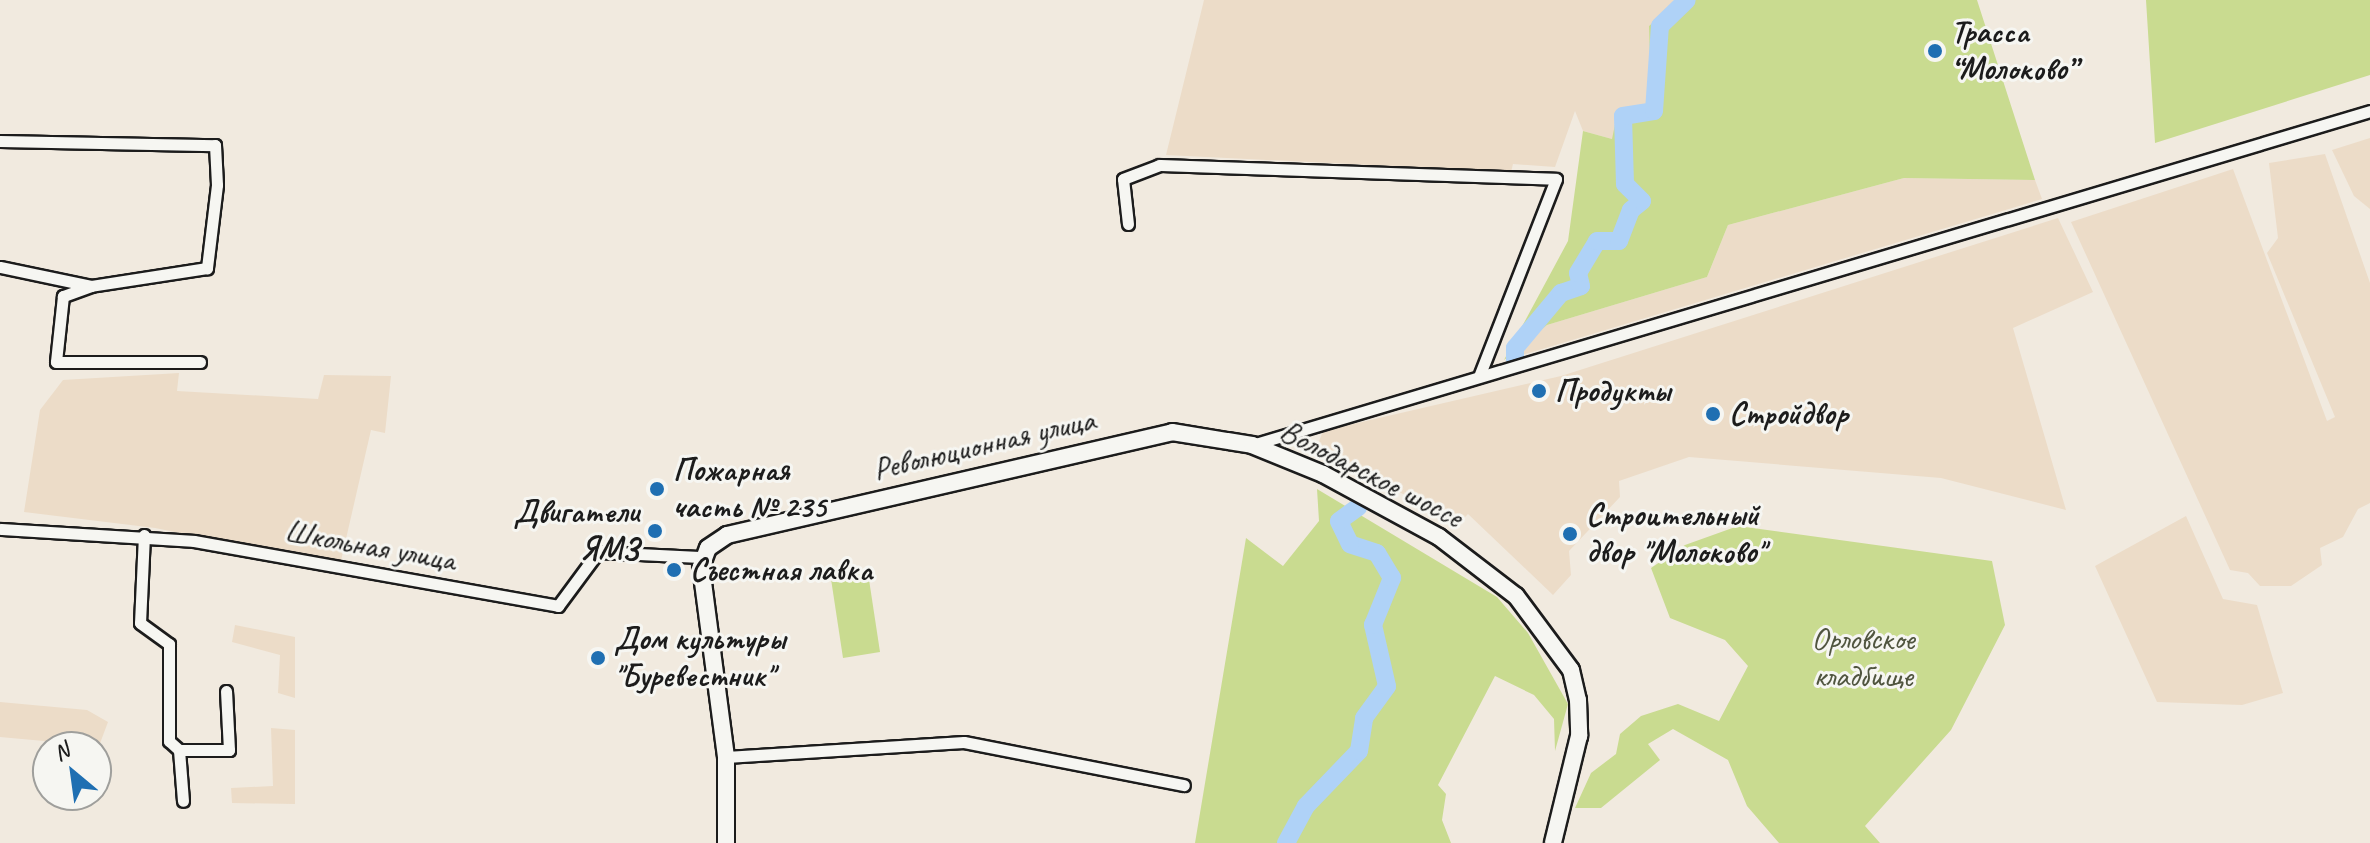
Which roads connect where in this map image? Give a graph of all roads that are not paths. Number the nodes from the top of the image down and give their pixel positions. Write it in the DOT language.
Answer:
graph roads {
  1 [pos="2370,111"];
  2 [pos="0,141"];
  3 [pos="1128,224"];
  4 [pos="0,267"];
  5 [pos="91,286"];
  6 [pos="200,362"];
  7 [pos="1479,377"];
  8 [pos="1252,445"];
  9 [pos="0,529"];
  10 [pos="144,535"];
  11 [pos="702,557"];
  12 [pos="226,691"];
  13 [pos="179,750"];
  14 [pos="726,757"];
  15 [pos="1184,785"];
  16 [pos="183,801"];
  17 [pos="726,843"];
  18 [pos="1553,843"];
  1 -- 7 [label="street"];
  2 -- 5 [label="street"];
  3 -- 7 [label="street"];
  4 -- 5 [label="street"];
  5 -- 6 [label="street"];
  7 -- 8 [label="street"];
  8 -- 11 [label="main road, Революционная улица"];
  8 -- 18 [label="main road, Володарское шоссе"];
  9 -- 10 [label="street, Школьная улица"];
  10 -- 11 [label="street, Школьная улица"];
  10 -- 13 [label="street"];
  11 -- 14 [label="main road"];
  12 -- 13 [label="street"];
  13 -- 16 [label="street"];
  14 -- 15 [label="street"];
  14 -- 17 [label="main road"];
}
